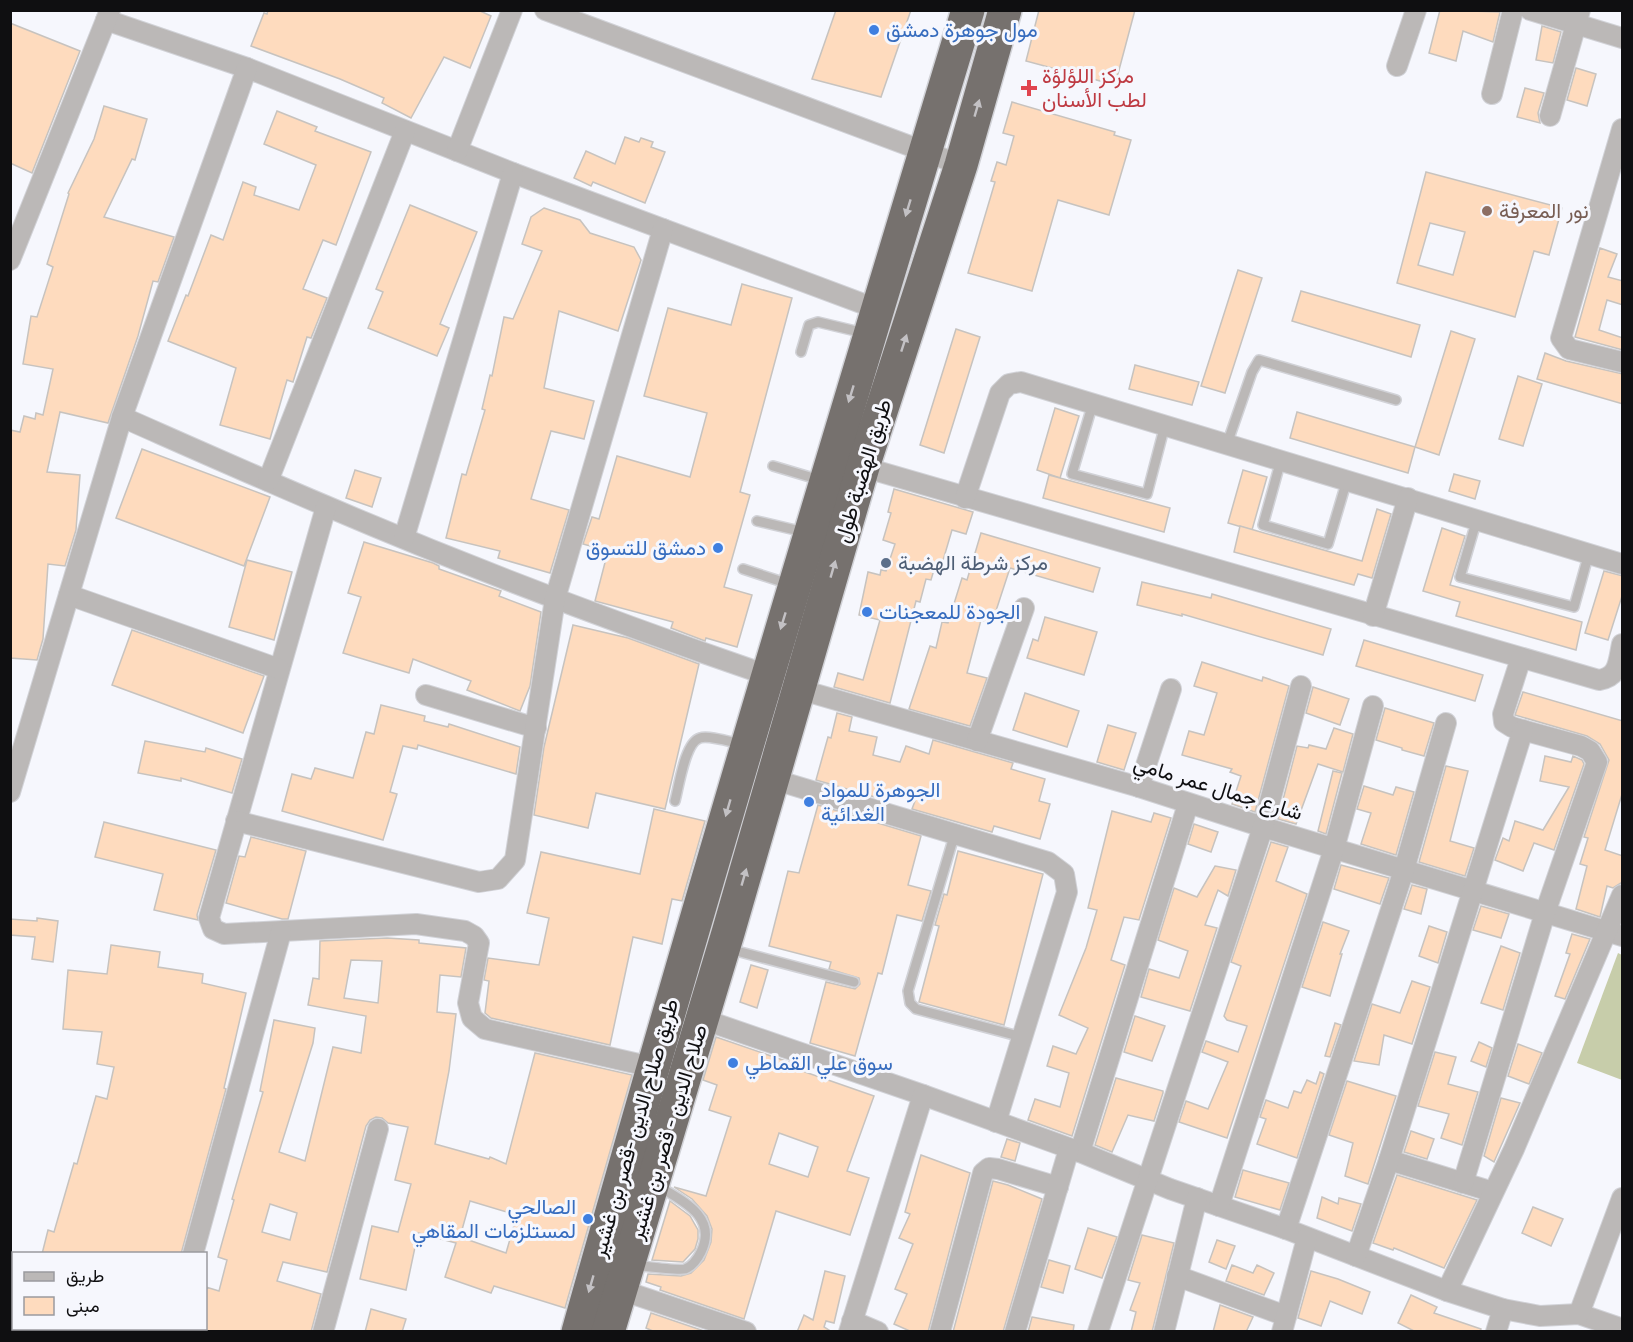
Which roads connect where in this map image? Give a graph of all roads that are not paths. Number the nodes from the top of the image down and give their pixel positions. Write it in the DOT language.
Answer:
graph roads {
  1 [pos="512,10"];
  2 [pos="968,10"];
  3 [pos="1005,10"];
  4 [pos="1416,10"];
  5 [pos="1513,10"];
  6 [pos="1530,10"];
  7 [pos="545,11"];
  8 [pos="108,15"];
  9 [pos="1578,17"];
  10 [pos="1623,38"];
  11 [pos="1397,66"];
  12 [pos="247,68"];
  13 [pos="1492,94"];
  14 [pos="1550,116"];
  15 [pos="1623,129"];
  16 [pos="405,131"];
  17 [pos="457,151"];
  18 [pos="926,152"];
  19 [pos="961,165"];
  20 [pos="513,173"];
  21 [pos="663,229"];
  22 [pos="10,260"];
  23 [pos="873,322"];
  24 [pos="801,352"];
  25 [pos="1623,362"];
  26 [pos="1396,400"];
  27 [pos="1093,403"];
  28 [pos="122,417"];
  29 [pos="1165,425"];
  30 [pos="1227,444"];
  31 [pos="1281,460"];
  32 [pos="773,466"];
  33 [pos="863,467"];
  34 [pos="1347,480"];
  35 [pos="268,481"];
  36 [pos="825,482"];
  37 [pos="965,498"];
  38 [pos="1408,498"];
  39 [pos="326,507"];
  40 [pos="1477,519"];
  41 [pos="757,521"];
  42 [pos="810,533"];
  43 [pos="404,538"];
  44 [pos="1588,553"];
  45 [pos="1623,564"];
  46 [pos="743,569"];
  47 [pos="794,586"];
  48 [pos="69,595"];
  49 [pos="555,599"];
  50 [pos="1024,608"];
  51 [pos="1373,616"];
  52 [pos="1623,645"];
  53 [pos="1521,658"];
  54 [pos="279,669"];
  55 [pos="767,675"];
  56 [pos="1301,686"];
  57 [pos="798,689"];
  58 [pos="1172,690"];
  59 [pos="426,695"];
  60 [pos="1373,706"];
  61 [pos="1446,723"];
  62 [pos="536,728"];
  63 [pos="1523,730"];
  64 [pos="977,741"];
  65 [pos="746,745"];
  66 [pos="772,779"];
  67 [pos="1139,787"];
  68 [pos="10,792"];
  69 [pos="675,801"];
  70 [pos="1188,804"];
  71 [pos="236,821"];
  72 [pos="1263,827"];
  73 [pos="954,833"];
  74 [pos="1334,849"];
  75 [pos="1404,870"];
  76 [pos="1473,891"];
  77 [pos="1623,895"];
  78 [pos="1545,913"];
  79 [pos="694,925"];
  80 [pos="281,932"];
  81 [pos="1615,934"];
  82 [pos="725,941"];
  83 [pos="854,982"];
  84 [pos="702,1019"];
  85 [pos="1022,1037"];
  86 [pos="652,1067"];
  87 [pos="923,1095"];
  88 [pos="996,1122"];
  89 [pos="378,1129"];
  90 [pos="1075,1150"];
  91 [pos="1389,1160"];
  92 [pos="1147,1180"];
  93 [pos="652,1183"];
  94 [pos="1463,1183"];
  95 [pos="1058,1187"];
  96 [pos="1493,1192"];
  97 [pos="1197,1198"];
  98 [pos="1623,1198"];
  99 [pos="1219,1206"];
  100 [pos="1286,1230"];
  101 [pos="1307,1238"];
  102 [pos="194,1252"];
  103 [pos="1356,1256"];
  104 [pos="1177,1276"];
  105 [pos="624,1277"];
  106 [pos="1447,1291"];
  107 [pos="1503,1309"];
  108 [pos="1579,1314"];
  109 [pos="1284,1324"];
  110 [pos="851,1326"];
  111 [pos="323,1332"];
  112 [pos="578,1332"];
  113 [pos="608,1332"];
  114 [pos="746,1332"];
  115 [pos="878,1332"];
  116 [pos="940,1332"];
  117 [pos="1015,1332"];
  118 [pos="1098,1332"];
  119 [pos="1164,1332"];
  120 [pos="1496,1332"];
  121 [pos="1622,1332"];
  1 -- 17 [label="street"];
  2 -- 18 [label="highway, طريق الهضبة طول"];
  19 -- 3 [label="highway, طريق الهضبة طول, one-way"];
  4 -- 11 [label="street"];
  5 -- 13 [label="street"];
  6 -- 9 [label="street"];
  7 -- 18 [label="street"];
  8 -- 12 [label="street"];
  8 -- 22 [label="street"];
  9 -- 10 [label="street"];
  9 -- 14 [label="street"];
  12 -- 16 [label="street"];
  12 -- 28 [label="street"];
  15 -- 25 [label="street"];
  16 -- 17 [label="street"];
  16 -- 35 [label="street"];
  17 -- 20 [label="street"];
  18 -- 19 [label="street"];
  18 -- 23 [label="highway, طريق الهضبة طول, one-way"];
  33 -- 19 [label="highway, طريق الهضبة طول, one-way"];
  20 -- 21 [label="street"];
  20 -- 43 [label="street"];
  21 -- 23 [label="street"];
  21 -- 49 [label="street"];
  23 -- 24 [label="lane"];
  23 -- 36 [label="highway, طريق الهضبة طول, one-way"];
  26 -- 30 [label="lane"];
  27 -- 29 [label="street"];
  27 -- 29 [label="lane"];
  27 -- 37 [label="street"];
  28 -- 35 [label="street"];
  28 -- 48 [label="street"];
  29 -- 30 [label="street"];
  30 -- 31 [label="street"];
  31 -- 34 [label="street"];
  31 -- 34 [label="lane"];
  32 -- 36 [label="lane"];
  33 -- 37 [label="street"];
  57 -- 33 [label="highway, طريق الهضبة طول, one-way"];
  34 -- 38 [label="street"];
  35 -- 39 [label="street"];
  36 -- 42 [label="highway, طريق الهضبة طول"];
  37 -- 51 [label="street"];
  38 -- 40 [label="street"];
  38 -- 51 [label="street"];
  39 -- 43 [label="street"];
  39 -- 54 [label="street"];
  40 -- 44 [label="street"];
  40 -- 44 [label="lane"];
  41 -- 42 [label="lane"];
  42 -- 47 [label="highway, طريق الهضبة طول"];
  43 -- 49 [label="street"];
  44 -- 45 [label="street"];
  46 -- 47 [label="lane"];
  47 -- 55 [label="highway, طريق الهضبة طول, one-way"];
  48 -- 54 [label="street"];
  48 -- 68 [label="street"];
  49 -- 55 [label="street"];
  49 -- 62 [label="street"];
  50 -- 64 [label="street"];
  51 -- 53 [label="street"];
  52 -- 53 [label="street"];
  53 -- 63 [label="street"];
  54 -- 71 [label="street"];
  55 -- 65 [label="highway, طريق الهضبة طول"];
  56 -- 72 [label="street"];
  57 -- 64 [label="street, شارع جمال عمر مامي"];
  57 -- 66 [label="highway, طريق الهضبة طول"];
  58 -- 67 [label="street"];
  59 -- 62 [label="street"];
  60 -- 74 [label="street"];
  61 -- 75 [label="street"];
  62 -- 71 [label="street"];
  63 -- 76 [label="street"];
  63 -- 78 [label="street"];
  64 -- 67 [label="street, شارع جمال عمر مامي"];
  65 -- 69 [label="lane"];
  65 -- 79 [label="highway, طريق الهضبة طول, one-way"];
  66 -- 73 [label="street"];
  82 -- 66 [label="highway, طريق الهضبة طول, one-way"];
  67 -- 70 [label="street, شارع جمال عمر مامي"];
  70 -- 72 [label="street, شارع جمال عمر مامي"];
  70 -- 90 [label="street"];
  71 -- 80 [label="street"];
  72 -- 74 [label="street, شارع جمال عمر مامي"];
  72 -- 92 [label="street"];
  73 -- 85 [label="street"];
  73 -- 85 [label="lane"];
  74 -- 75 [label="street, شارع جمال عمر مامي"];
  74 -- 99 [label="street"];
  75 -- 76 [label="street, شارع جمال عمر مامي"];
  75 -- 100 [label="street"];
  76 -- 78 [label="street, شارع جمال عمر مامي"];
  76 -- 91 [label="street"];
  77 -- 81 [label="street"];
  78 -- 81 [label="street, شارع جمال عمر مامي"];
  78 -- 94 [label="street"];
  79 -- 86 [label="highway, طريق صلاح الدين -قصر بن غشير"];
  80 -- 86 [label="street"];
  80 -- 102 [label="street"];
  81 -- 96 [label="street"];
  82 -- 83 [label="lane"];
  82 -- 84 [label="highway, صلاح الدين - قصر بن غشير"];
  84 -- 87 [label="street"];
  84 -- 93 [label="highway, صلاح الدين - قصر بن غشير"];
  85 -- 88 [label="street"];
  86 -- 112 [label="highway, طريق صلاح الدين -قصر بن غشير, one-way"];
  87 -- 88 [label="street"];
  87 -- 110 [label="street"];
  88 -- 90 [label="street"];
  89 -- 111 [label="street"];
  90 -- 92 [label="street"];
  90 -- 95 [label="street"];
  91 -- 94 [label="street"];
  91 -- 103 [label="street"];
  92 -- 97 [label="street"];
  92 -- 118 [label="street"];
  93 -- 105 [label="highway, صلاح الدين - قصر بن غشير"];
  93 -- 105 [label="lane"];
  94 -- 96 [label="street"];
  95 -- 116 [label="street"];
  95 -- 117 [label="street"];
  96 -- 106 [label="street"];
  97 -- 99 [label="street"];
  97 -- 104 [label="street"];
  98 -- 108 [label="street"];
  99 -- 100 [label="street"];
  100 -- 101 [label="street"];
  101 -- 103 [label="street"];
  101 -- 109 [label="street"];
  103 -- 106 [label="street"];
  104 -- 109 [label="street"];
  104 -- 119 [label="street"];
  105 -- 113 [label="highway, صلاح الدين - قصر بن غشير"];
  105 -- 114 [label="street"];
  106 -- 107 [label="street"];
  107 -- 108 [label="street"];
  107 -- 120 [label="street"];
  108 -- 121 [label="street"];
  110 -- 115 [label="street"];
}
